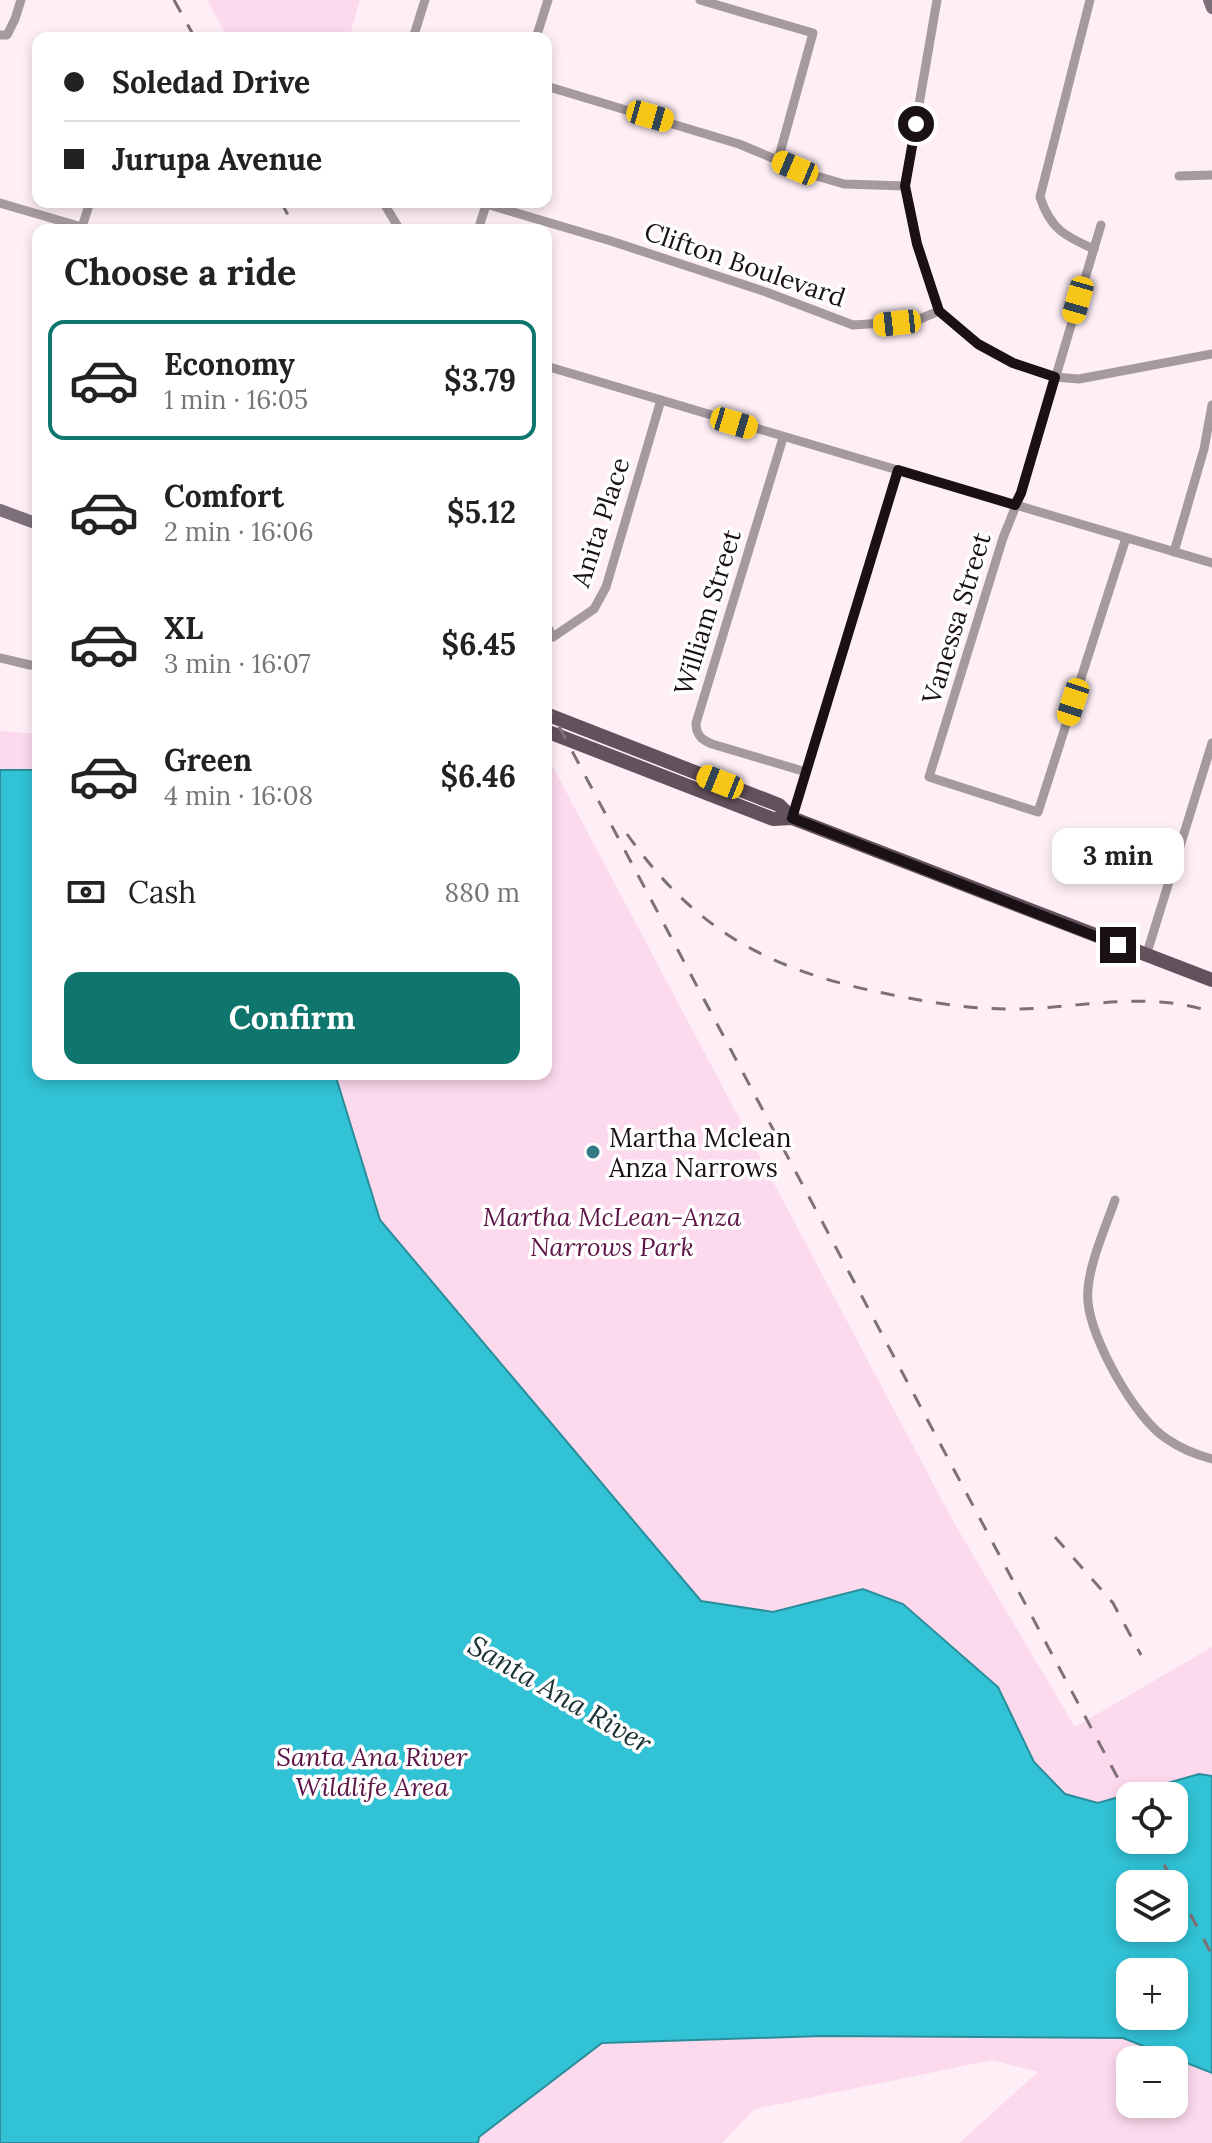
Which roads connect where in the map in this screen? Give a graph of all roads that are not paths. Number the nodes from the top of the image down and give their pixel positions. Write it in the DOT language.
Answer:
graph roads {
  1 [pos="21,0"];
  2 [pos="425,0"];
  3 [pos="548,0"];
  4 [pos="700,0"];
  5 [pos="937,0"];
  6 [pos="1090,0"];
  7 [pos="1209,0"];
  8 [pos="1212,8"];
  9 [pos="415,32"];
  10 [pos="538,32"];
  11 [pos="4,35"];
  12 [pos="552,88"];
  13 [pos="778,160"];
  14 [pos="1212,175"];
  15 [pos="1179,176"];
  16 [pos="905,186"];
  17 [pos="0,203"];
  18 [pos="503,208"];
  19 [pos="73,224"];
  20 [pos="1101,225"];
  21 [pos="1094,249"];
  22 [pos="939,311"];
  23 [pos="1211,357"];
  24 [pos="552,368"];
  25 [pos="1055,377"];
  26 [pos="661,400"];
  27 [pos="1212,405"];
  28 [pos="783,438"];
  29 [pos="898,470"];
  30 [pos="1015,505"];
  31 [pos="0,510"];
  32 [pos="32,522"];
  33 [pos="1126,538"];
  34 [pos="1174,552"];
  35 [pos="1212,563"];
  36 [pos="552,635"];
  37 [pos="0,658"];
  38 [pos="32,665"];
  39 [pos="552,716"];
  40 [pos="552,733"];
  41 [pos="1212,743"];
  42 [pos="806,772"];
  43 [pos="792,818"];
  44 [pos="1146,956"];
  45 [pos="1212,980"];
  46 [pos="1115,1200"];
  47 [pos="1212,1459"];
  1 -- 11 [label="street"];
  2 -- 9 [label="street"];
  3 -- 10 [label="street"];
  4 -- 13 [label="street"];
  5 -- 16 [label="street"];
  6 -- 21 [label="street"];
  7 -- 8 [label="main road"];
  12 -- 13 [label="street"];
  13 -- 16 [label="street"];
  14 -- 15 [label="street"];
  16 -- 22 [label="street"];
  17 -- 19 [label="street"];
  18 -- 22 [label="street, Clifton Boulevard"];
  20 -- 21 [label="street, Vanessa Street"];
  21 -- 25 [label="street, Vanessa Street"];
  22 -- 25 [label="street"];
  23 -- 25 [label="street"];
  24 -- 26 [label="street"];
  25 -- 30 [label="street, Vanessa Street"];
  26 -- 28 [label="street"];
  26 -- 36 [label="street, Anita Place"];
  27 -- 34 [label="street"];
  28 -- 29 [label="street"];
  28 -- 42 [label="street, William Street"];
  29 -- 30 [label="street"];
  29 -- 42 [label="street"];
  30 -- 33 [label="street"];
  30 -- 33 [label="street, Vanessa Street"];
  31 -- 32 [label="main road"];
  33 -- 34 [label="street"];
  34 -- 35 [label="street"];
  37 -- 38 [label="street"];
  39 -- 43 [label="main road"];
  40 -- 43 [label="main road"];
  41 -- 44 [label="street"];
  42 -- 43 [label="street"];
  43 -- 44 [label="main road"];
  44 -- 45 [label="main road"];
  46 -- 47 [label="street"];
}
